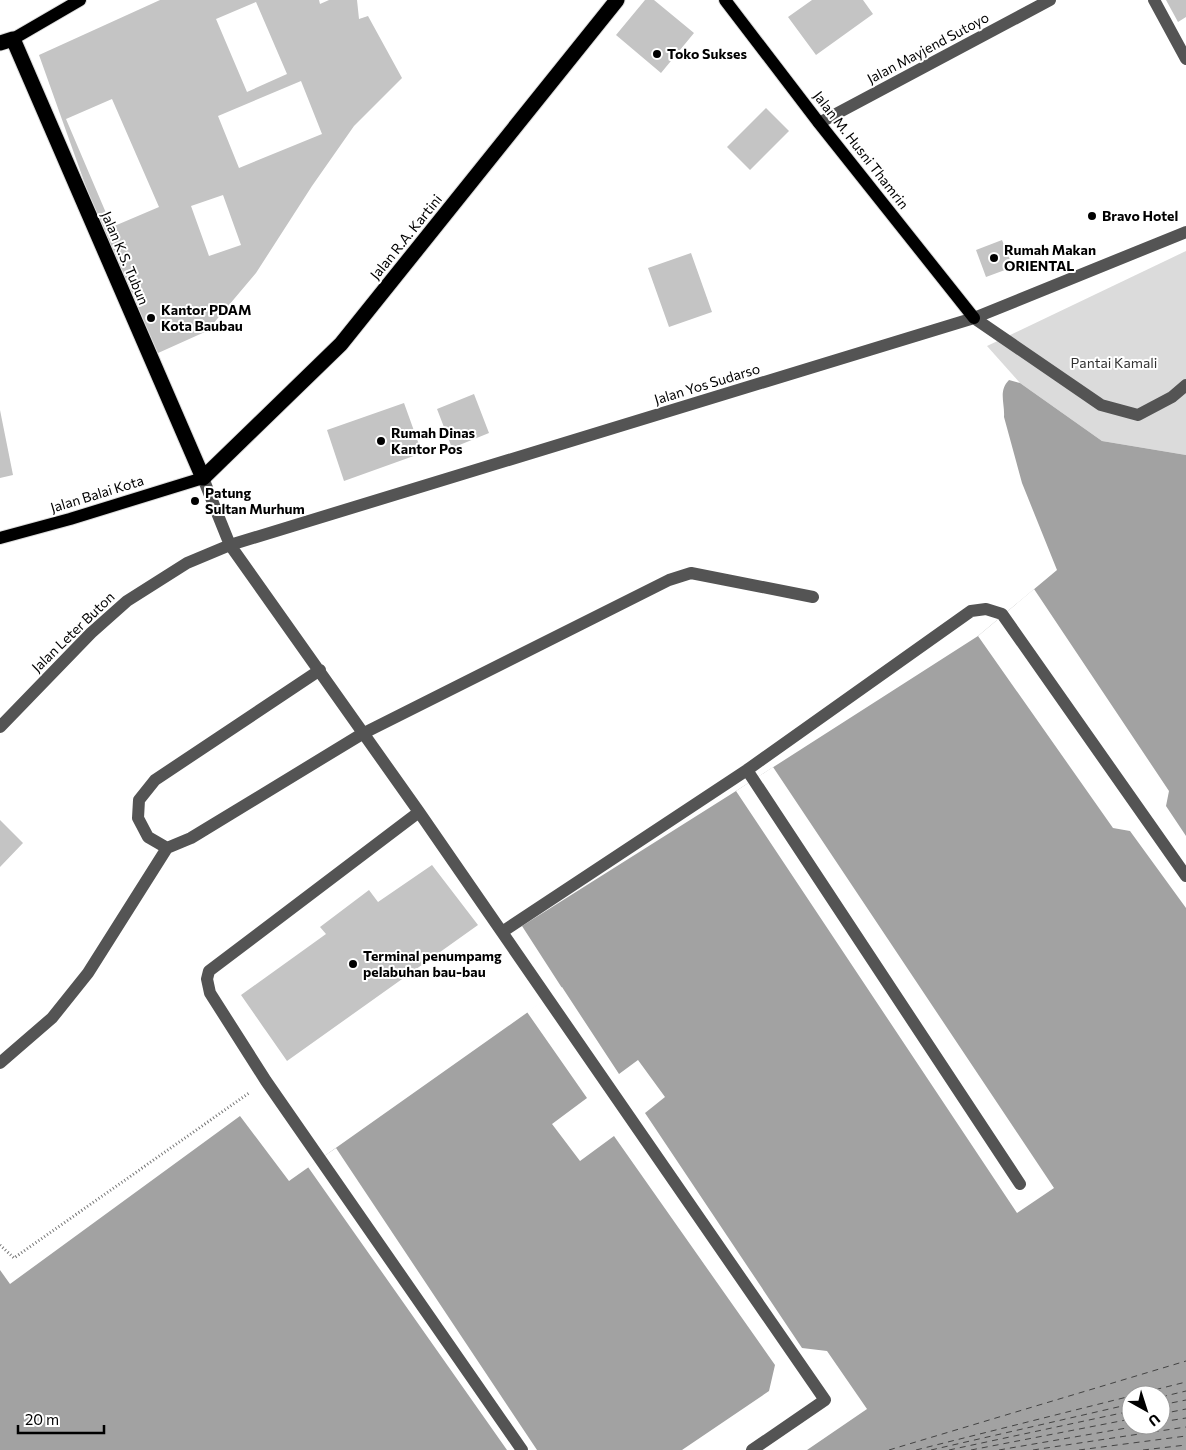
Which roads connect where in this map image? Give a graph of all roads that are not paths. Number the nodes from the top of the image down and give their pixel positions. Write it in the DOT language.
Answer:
graph roads {
  1 [pos="617,0"];
  2 [pos="725,0"];
  3 [pos="1050,0"];
  4 [pos="1154,0"];
  5 [pos="74,2"];
  6 [pos="7,41"];
  7 [pos="1186,60"];
  8 [pos="820,123"];
  9 [pos="1186,232"];
  10 [pos="974,318"];
  11 [pos="1186,385"];
  12 [pos="203,478"];
  13 [pos="0,538"];
  14 [pos="230,545"];
  15 [pos="813,597"];
  16 [pos="320,670"];
  17 [pos="0,727"];
  18 [pos="362,734"];
  19 [pos="747,770"];
  20 [pos="419,812"];
  21 [pos="167,848"];
  22 [pos="1186,876"];
  23 [pos="502,932"];
  24 [pos="0,1062"];
  25 [pos="1020,1184"];
  26 [pos="522,1450"];
  27 [pos="752,1450"];
  1 -- 12 [label="highway, Jalan R.A. Kartini"];
  2 -- 8 [label="main road, Jalan M. Husni Thamrin"];
  3 -- 8 [label="street, Jalan Mayjend Sutoyo"];
  4 -- 7 [label="street"];
  5 -- 6 [label="main road"];
  6 -- 12 [label="highway, Jalan K.S. Tubun"];
  8 -- 10 [label="main road, Jalan M. Husni Thamrin"];
  9 -- 10 [label="street, Jalan Yos Sudarso"];
  10 -- 11 [label="street"];
  10 -- 14 [label="street, Jalan Yos Sudarso"];
  12 -- 13 [label="main road, Jalan Balai Kota"];
  12 -- 14 [label="street, Jalan K.S. Tubun"];
  14 -- 16 [label="street, Jalan K.S. Tubun"];
  14 -- 17 [label="street, Jalan Leter Buton"];
  15 -- 18 [label="street"];
  16 -- 18 [label="street, Jalan K.S. Tubun"];
  16 -- 21 [label="street"];
  18 -- 20 [label="street, Jalan K.S. Tubun"];
  18 -- 21 [label="street"];
  19 -- 22 [label="street"];
  19 -- 23 [label="street"];
  19 -- 25 [label="street"];
  20 -- 23 [label="street, Jalan K.S. Tubun"];
  20 -- 26 [label="street"];
  21 -- 24 [label="street"];
  23 -- 27 [label="street, Jalan K.S. Tubun"];
}
